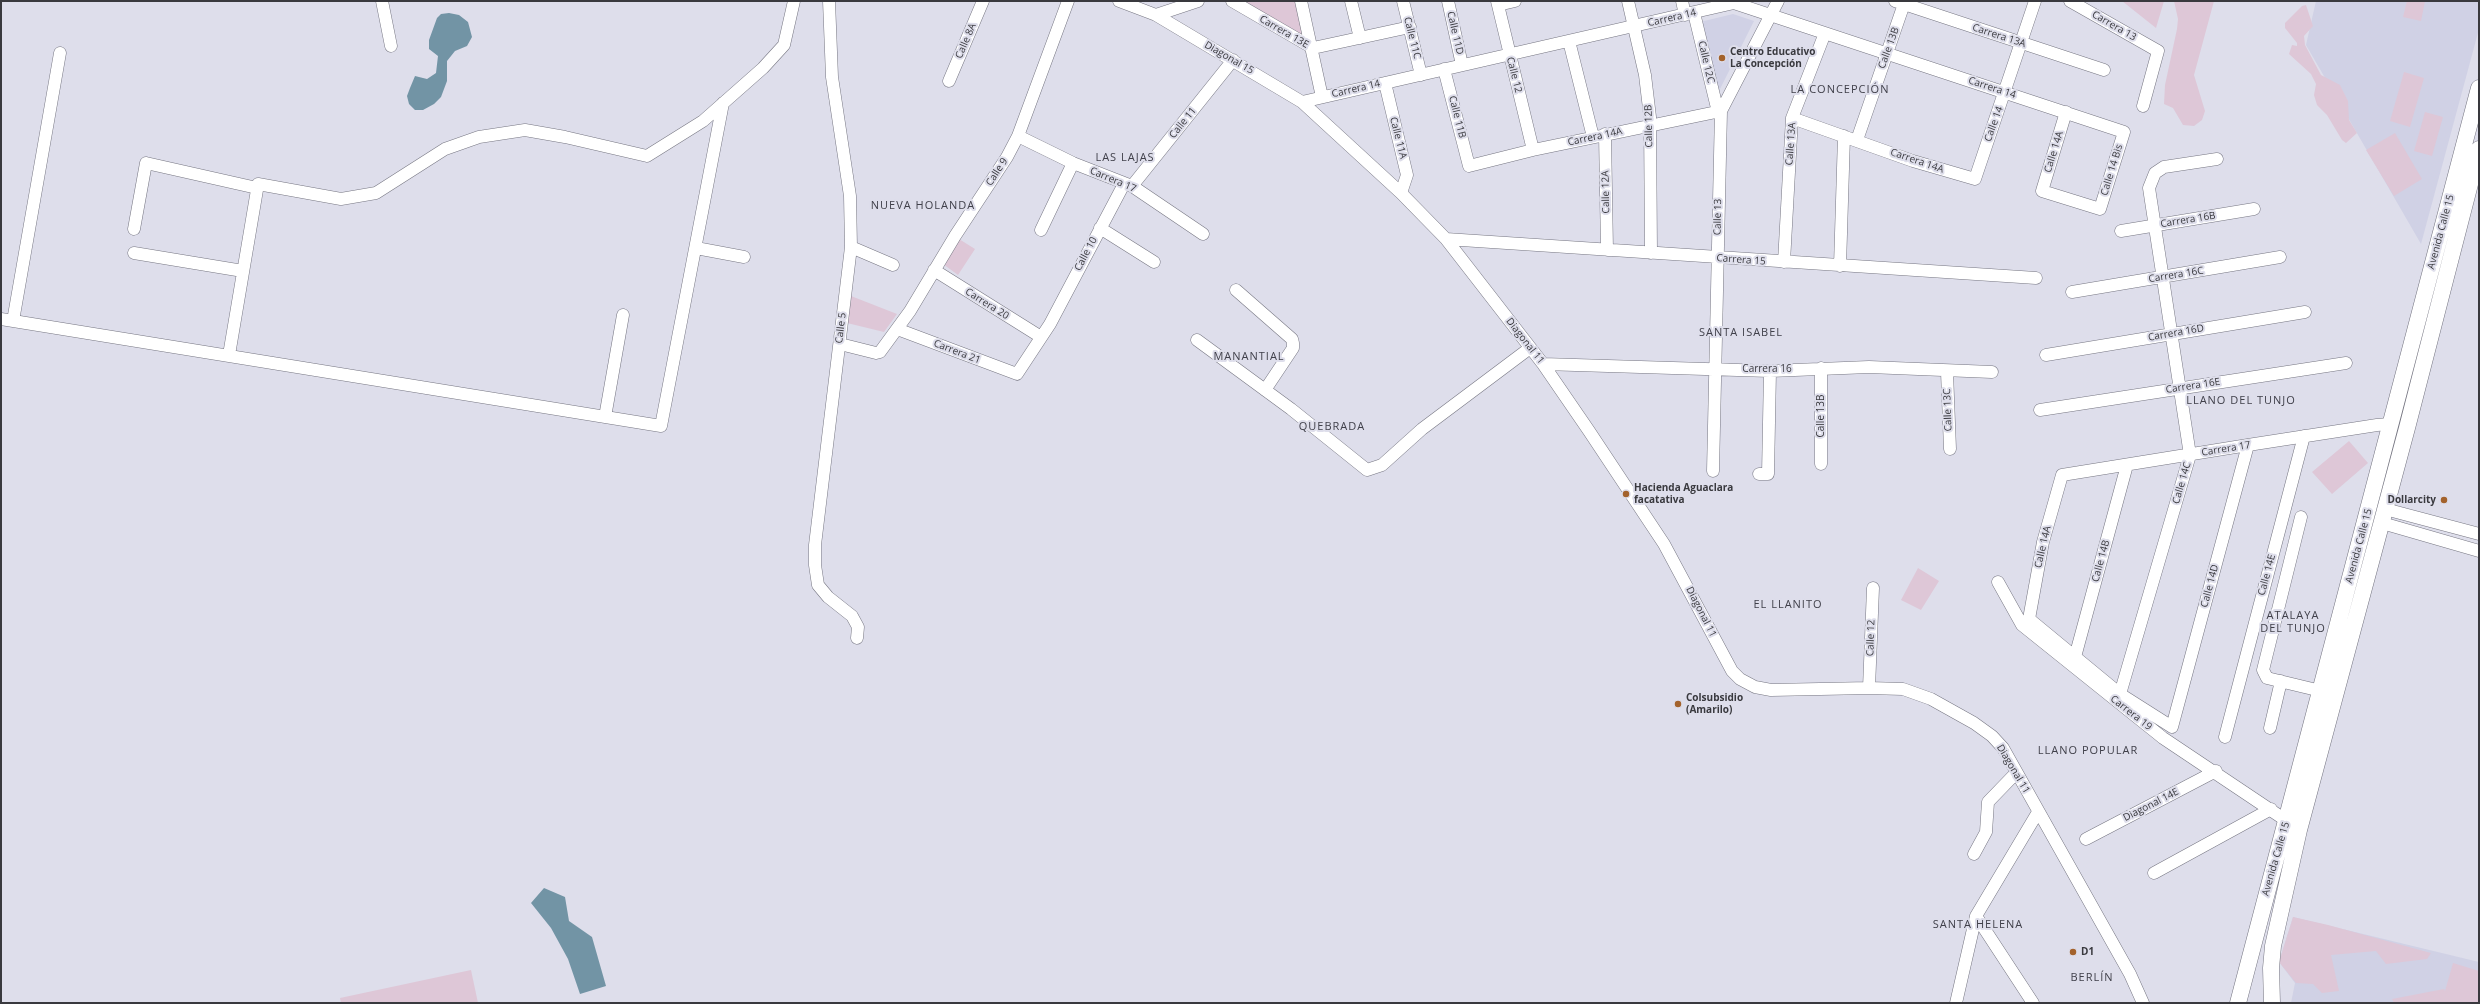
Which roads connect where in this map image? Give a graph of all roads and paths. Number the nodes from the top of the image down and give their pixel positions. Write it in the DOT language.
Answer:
graph roads {
  1 [pos="382,1"];
  2 [pos="794,1"];
  3 [pos="829,1"];
  4 [pos="983,1"];
  5 [pos="1068,1"];
  6 [pos="1119,1"];
  7 [pos="1198,1"];
  8 [pos="1232,1"];
  9 [pos="1301,1"];
  10 [pos="1351,1"];
  11 [pos="1403,1"];
  12 [pos="1448,1"];
  13 [pos="1515,1"];
  14 [pos="1628,1"];
  15 [pos="1682,1"];
  16 [pos="1778,1"];
  17 [pos="2035,1"];
  18 [pos="2070,1"];
  19 [pos="1734,2"];
  20 [pos="1902,2"];
  21 [pos="1498,3"];
  22 [pos="2090,6"];
  23 [pos="1690,14"];
  24 [pos="1156,15"];
  25 [pos="1770,15"];
  26 [pos="1634,26"];
  27 [pos="1410,27"];
  28 [pos="1825,33"];
  29 [pos="1360,38"];
  30 [pos="1569,41"];
  31 [pos="2021,43"];
  32 [pos="391,46"];
  33 [pos="1313,48"];
  34 [pos="60,53"];
  35 [pos="1886,53"];
  36 [pos="1509,55"];
  37 [pos="1233,60"];
  38 [pos="1462,65"];
  39 [pos="1444,69"];
  40 [pos="2104,70"];
  41 [pos="1421,75"];
  42 [pos="949,80"];
  43 [pos="1385,83"];
  44 [pos="2479,88"];
  45 [pos="2006,92"];
  46 [pos="1322,97"];
  47 [pos="724,102"];
  48 [pos="1302,102"];
  49 [pos="2143,106"];
  50 [pos="1719,111"];
  51 [pos="2066,112"];
  52 [pos="1792,118"];
  53 [pos="1649,125"];
  54 [pos="2124,132"];
  55 [pos="1018,136"];
  56 [pos="1599,136"];
  57 [pos="1844,136"];
  58 [pos="1857,140"];
  59 [pos="2479,149"];
  60 [pos="1533,150"];
  61 [pos="2217,159"];
  62 [pos="1073,163"];
  63 [pos="1469,166"];
  64 [pos="1975,179"];
  65 [pos="1128,185"];
  66 [pos="257,188"];
  67 [pos="1401,193"];
  68 [pos="2100,209"];
  69 [pos="2254,209"];
  70 [pos="2154,225"];
  71 [pos="1100,228"];
  72 [pos="134,229"];
  73 [pos="1041,230"];
  74 [pos="2121,231"];
  75 [pos="1203,234"];
  76 [pos="1446,239"];
  77 [pos="851,247"];
  78 [pos="696,248"];
  79 [pos="1607,250"];
  80 [pos="134,253"];
  81 [pos="1651,253"];
  82 [pos="744,257"];
  83 [pos="2280,257"];
  84 [pos="1718,258"];
  85 [pos="1154,262"];
  86 [pos="1784,262"];
  87 [pos="893,265"];
  88 [pos="1840,266"];
  89 [pos="934,270"];
  90 [pos="243,271"];
  91 [pos="2161,277"];
  92 [pos="2036,278"];
  93 [pos="1236,290"];
  94 [pos="2072,292"];
  95 [pos="2305,312"];
  96 [pos="623,314"];
  97 [pos="7,320"];
  98 [pos="897,329"];
  99 [pos="2171,334"];
  100 [pos="1041,337"];
  101 [pos="1197,340"];
  102 [pos="840,344"];
  103 [pos="1530,348"];
  104 [pos="2046,355"];
  105 [pos="230,356"];
  106 [pos="2346,363"];
  107 [pos="1543,364"];
  108 [pos="1716,368"];
  109 [pos="1821,368"];
  110 [pos="1770,370"];
  111 [pos="1947,372"];
  112 [pos="1992,372"];
  113 [pos="1017,374"];
  114 [pos="2180,388"];
  115 [pos="1265,390"];
  116 [pos="2040,410"];
  117 [pos="605,417"];
  118 [pos="2390,424"];
  119 [pos="2407,428"];
  120 [pos="2304,436"];
  121 [pos="2248,446"];
  122 [pos="1950,449"];
  123 [pos="2190,455"];
  124 [pos="1821,464"];
  125 [pos="2127,465"];
  126 [pos="1713,472"];
  127 [pos="1759,474"];
  128 [pos="2062,475"];
  129 [pos="2384,516"];
  130 [pos="2301,517"];
  131 [pos="2479,534"];
  132 [pos="2479,551"];
  133 [pos="1998,582"];
  134 [pos="1873,588"];
  135 [pos="856,638"];
  136 [pos="2075,657"];
  137 [pos="2281,682"];
  138 [pos="1869,688"];
  139 [pos="2321,691"];
  140 [pos="2120,694"];
  141 [pos="2270,728"];
  142 [pos="2225,737"];
  143 [pos="2216,772"];
  144 [pos="2016,773"];
  145 [pos="2271,809"];
  146 [pos="2038,812"];
  147 [pos="2287,821"];
  148 [pos="2086,839"];
  149 [pos="1974,854"];
  150 [pos="2154,873"];
  151 [pos="1976,916"];
  152 [pos="1956,1003"];
  153 [pos="2033,1003"];
  154 [pos="2144,1003"];
  155 [pos="2238,1003"];
  156 [pos="2272,1003"];
  1 -- 32 [label="street"];
  2 -- 47 [label="street"];
  3 -- 77 [label="street, Calle 5"];
  4 -- 42 [label="street, Calle 8A"];
  5 -- 55 [label="street, Calle 9"];
  6 -- 24 [label="street"];
  7 -- 24 [label="street"];
  8 -- 33 [label="street, Carrera 13E"];
  9 -- 33 [label="street"];
  10 -- 29 [label="street"];
  11 -- 27 [label="street, Calle 11C"];
  12 -- 38 [label="street, Calle 11D"];
  13 -- 21 [label="street"];
  14 -- 26 [label="street, Calle 12B"];
  15 -- 23 [label="street, Calle 12C"];
  16 -- 25 [label="street, Calle 13"];
  17 -- 31 [label="street, Calle 14"];
  18 -- 22 [label="street, Carrera 13"];
  19 -- 23 [label="street, Carrera 14"];
  19 -- 25 [label="street, Carrera 14"];
  20 -- 31 [label="street, Carrera 13A"];
  20 -- 35 [label="street, Calle 13B"];
  21 -- 36 [label="street, Calle 12"];
  22 -- 49 [label="street, Carrera 13"];
  23 -- 26 [label="street, Carrera 14"];
  23 -- 50 [label="street, Calle 12C"];
  24 -- 37 [label="street, Diagonal 15"];
  25 -- 28 [label="street, Carrera 14"];
  25 -- 50 [label="street, Calle 13"];
  26 -- 30 [label="street, Carrera 14"];
  26 -- 53 [label="street, Calle 12B"];
  27 -- 29 [label="street, Carrera 13E"];
  27 -- 41 [label="street, Calle 11C"];
  28 -- 35 [label="street, Carrera 14"];
  28 -- 52 [label="street, Calle 13A"];
  29 -- 33 [label="street, Carrera 13E"];
  30 -- 36 [label="street, Carrera 14"];
  30 -- 56 [label="street, Calle 12A"];
  31 -- 40 [label="street, Carrera 13A"];
  31 -- 45 [label="street, Calle 14"];
  33 -- 46 [label="street"];
  34 -- 97 [label="street"];
  35 -- 45 [label="street, Carrera 14"];
  35 -- 58 [label="street, Calle 13B"];
  36 -- 38 [label="street, Carrera 14"];
  36 -- 60 [label="street, Calle 12"];
  37 -- 48 [label="street, Diagonal 15"];
  37 -- 65 [label="street, Calle 11"];
  38 -- 39 [label="street, Carrera 14"];
  39 -- 41 [label="street, Carrera 14"];
  39 -- 63 [label="street, Calle 11B"];
  41 -- 43 [label="street, Carrera 14"];
  43 -- 46 [label="street, Carrera 14"];
  43 -- 67 [label="street, Calle 11A"];
  44 -- 118 [label="main road, Avenida Calle 15"];
  45 -- 51 [label="street, Carrera 14"];
  45 -- 64 [label="street, Calle 14"];
  46 -- 48 [label="street, Carrera 14"];
  47 -- 66 [label="street"];
  47 -- 78 [label="street"];
  48 -- 67 [label="street, Diagonal 11"];
  50 -- 53 [label="street, Carrera 14A"];
  50 -- 84 [label="street, Calle 13"];
  51 -- 54 [label="street, Carrera 14"];
  51 -- 68 [label="street, Calle 14A"];
  52 -- 57 [label="street, Carrera 14A"];
  52 -- 86 [label="street, Calle 13A"];
  53 -- 56 [label="street, Carrera 14A"];
  53 -- 81 [label="street, Calle 12B"];
  54 -- 68 [label="street, Calle 14 Bis"];
  55 -- 62 [label="street, Carrera 17"];
  55 -- 89 [label="street, Calle 9"];
  56 -- 60 [label="street, Carrera 14A"];
  56 -- 79 [label="street, Calle 12A"];
  57 -- 58 [label="street, Carrera 14A"];
  57 -- 88 [label="street"];
  58 -- 64 [label="street, Carrera 14A"];
  59 -- 119 [label="main road, Avenida Calle 15"];
  60 -- 63 [label="street, Carrera 14A"];
  61 -- 70 [label="street, Calle 14C"];
  62 -- 65 [label="street, Carrera 17"];
  62 -- 73 [label="street"];
  65 -- 71 [label="street, Calle 10"];
  65 -- 75 [label="street, Carrera 17"];
  66 -- 72 [label="street"];
  66 -- 90 [label="street"];
  67 -- 76 [label="street, Diagonal 11"];
  69 -- 70 [label="street, Carrera 16B"];
  70 -- 74 [label="street, Carrera 16B"];
  70 -- 91 [label="street, Calle 14C"];
  71 -- 85 [label="street"];
  71 -- 100 [label="street, Calle 10"];
  76 -- 79 [label="street, Carrera 15"];
  76 -- 103 [label="street, Diagonal 11"];
  77 -- 87 [label="street"];
  77 -- 102 [label="street, Calle 5"];
  78 -- 82 [label="street"];
  78 -- 117 [label="street"];
  79 -- 81 [label="street, Carrera 15"];
  80 -- 90 [label="street"];
  81 -- 84 [label="street, Carrera 15"];
  83 -- 91 [label="street, Carrera 16C"];
  84 -- 86 [label="street, Carrera 15"];
  84 -- 108 [label="street, Calle 13"];
  86 -- 88 [label="street, Carrera 15"];
  88 -- 92 [label="street, Carrera 15"];
  89 -- 98 [label="street, Calle 9"];
  89 -- 100 [label="street, Carrera 20"];
  90 -- 105 [label="street"];
  91 -- 94 [label="street, Carrera 16C"];
  91 -- 99 [label="street, Calle 14C"];
  93 -- 115 [label="street"];
  95 -- 99 [label="street, Carrera 16D"];
  96 -- 117 [label="street"];
  97 -- 105 [label="street"];
  98 -- 102 [label="street, Calle 9"];
  98 -- 113 [label="street, Carrera 21"];
  99 -- 104 [label="street, Carrera 16D"];
  99 -- 114 [label="street, Calle 14C"];
  100 -- 113 [label="street, Calle 10"];
  101 -- 115 [label="street"];
  102 -- 135 [label="street, Calle 5"];
  103 -- 107 [label="street, Diagonal 11"];
  103 -- 115 [label="street"];
  105 -- 117 [label="street"];
  106 -- 114 [label="street, Carrera 16E"];
  107 -- 108 [label="street, Carrera 16"];
  107 -- 138 [label="street, Diagonal 11"];
  108 -- 110 [label="street, Carrera 16"];
  108 -- 126 [label="street, Calle 13"];
  109 -- 110 [label="street, Carrera 16"];
  109 -- 111 [label="street, Carrera 16"];
  109 -- 124 [label="street, Calle 13B"];
  110 -- 127 [label="street"];
  111 -- 112 [label="street, Carrera 16"];
  111 -- 122 [label="street, Calle 13C"];
  114 -- 116 [label="street, Carrera 16E"];
  114 -- 123 [label="street, Calle 14C"];
  118 -- 119 [label="main road"];
  118 -- 120 [label="street, Carrera 17"];
  118 -- 139 [label="main road, Avenida Calle 15"];
  119 -- 129 [label="main road, Avenida Calle 15"];
  120 -- 121 [label="street, Carrera 17"];
  120 -- 142 [label="street, Calle 14E"];
  121 -- 123 [label="street, Carrera 17"];
  121 -- 140 [label="street, Calle 14D"];
  123 -- 125 [label="street, Carrera 17"];
  123 -- 140 [label="street, Calle 14C"];
  125 -- 128 [label="street, Carrera 17"];
  125 -- 136 [label="street, Calle 14B"];
  128 -- 136 [label="street, Calle 14A"];
  129 -- 131 [label="street"];
  129 -- 132 [label="street"];
  129 -- 156 [label="main road, Avenida Calle 15"];
  130 -- 137 [label="street"];
  133 -- 143 [label="street, Carrera 19"];
  134 -- 138 [label="street, Calle 12"];
  136 -- 140 [label="street"];
  137 -- 139 [label="street"];
  137 -- 141 [label="street"];
  138 -- 144 [label="street, Diagonal 11"];
  139 -- 147 [label="main road, Avenida Calle 15"];
  143 -- 145 [label="street, Carrera 19"];
  143 -- 148 [label="street, Diagonal 14E"];
  144 -- 146 [label="street, Diagonal 11"];
  144 -- 149 [label="street"];
  145 -- 147 [label="street, Carrera 19"];
  145 -- 150 [label="street"];
  146 -- 151 [label="street"];
  146 -- 154 [label="street, Diagonal 11"];
  147 -- 155 [label="main road, Avenida Calle 15"];
  151 -- 152 [label="street"];
  151 -- 153 [label="street"];
}
